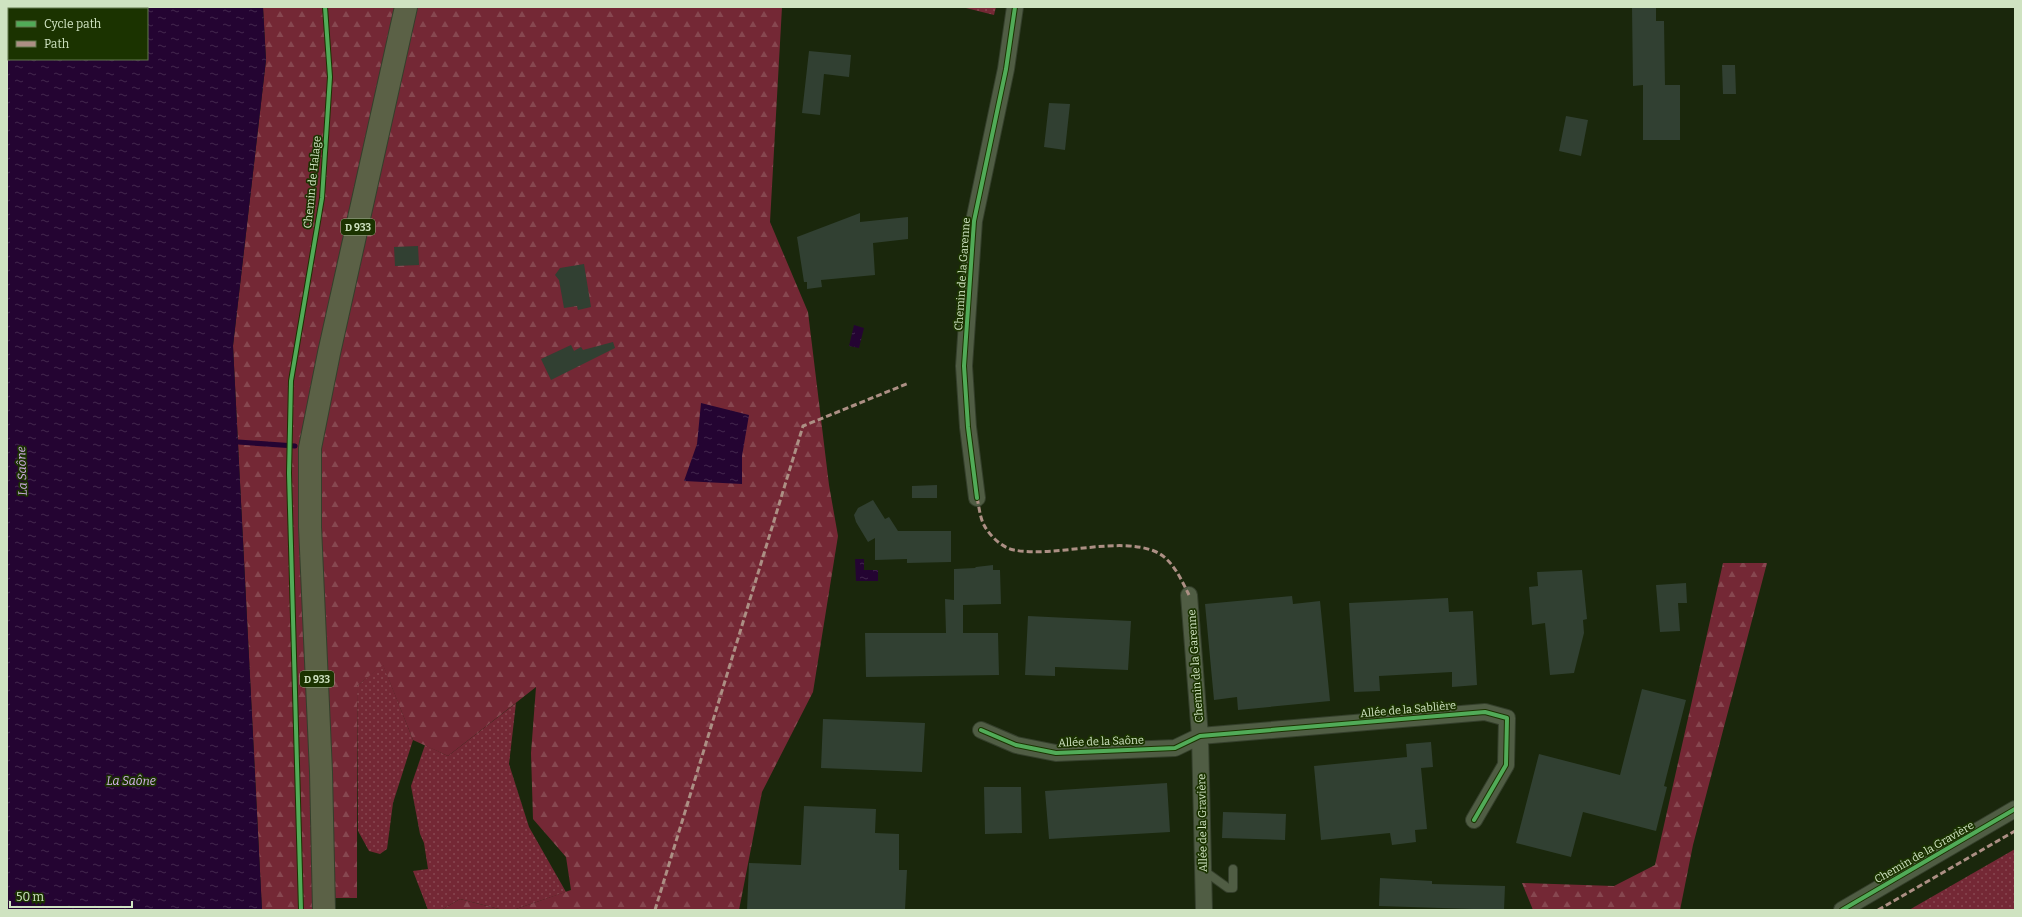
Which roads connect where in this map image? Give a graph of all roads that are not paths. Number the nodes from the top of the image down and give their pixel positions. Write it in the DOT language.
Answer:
graph roads {
  1 [pos="406,7"];
  2 [pos="1015,7"];
  3 [pos="977,498"];
  4 [pos="1189,595"];
  5 [pos="980,730"];
  6 [pos="1200,736"];
  7 [pos="2015,809"];
  8 [pos="1474,820"];
  9 [pos="1233,868"];
  10 [pos="1202,870"];
  11 [pos="324,910"];
  12 [pos="1204,910"];
  13 [pos="1842,910"];
  1 -- 11 [label="main road, D 933"];
  2 -- 3 [label="street, Chemin de la Garenne"];
  4 -- 6 [label="street, Chemin de la Garenne"];
  5 -- 6 [label="street, Allée de la Saône"];
  6 -- 8 [label="street, Allée de la Sablière"];
  6 -- 10 [label="street, Allée de la Gravière"];
  7 -- 13 [label="street, Chemin de la Gravière"];
  9 -- 10 [label="lane"];
  10 -- 12 [label="street, Allée de la Gravière"];
}
